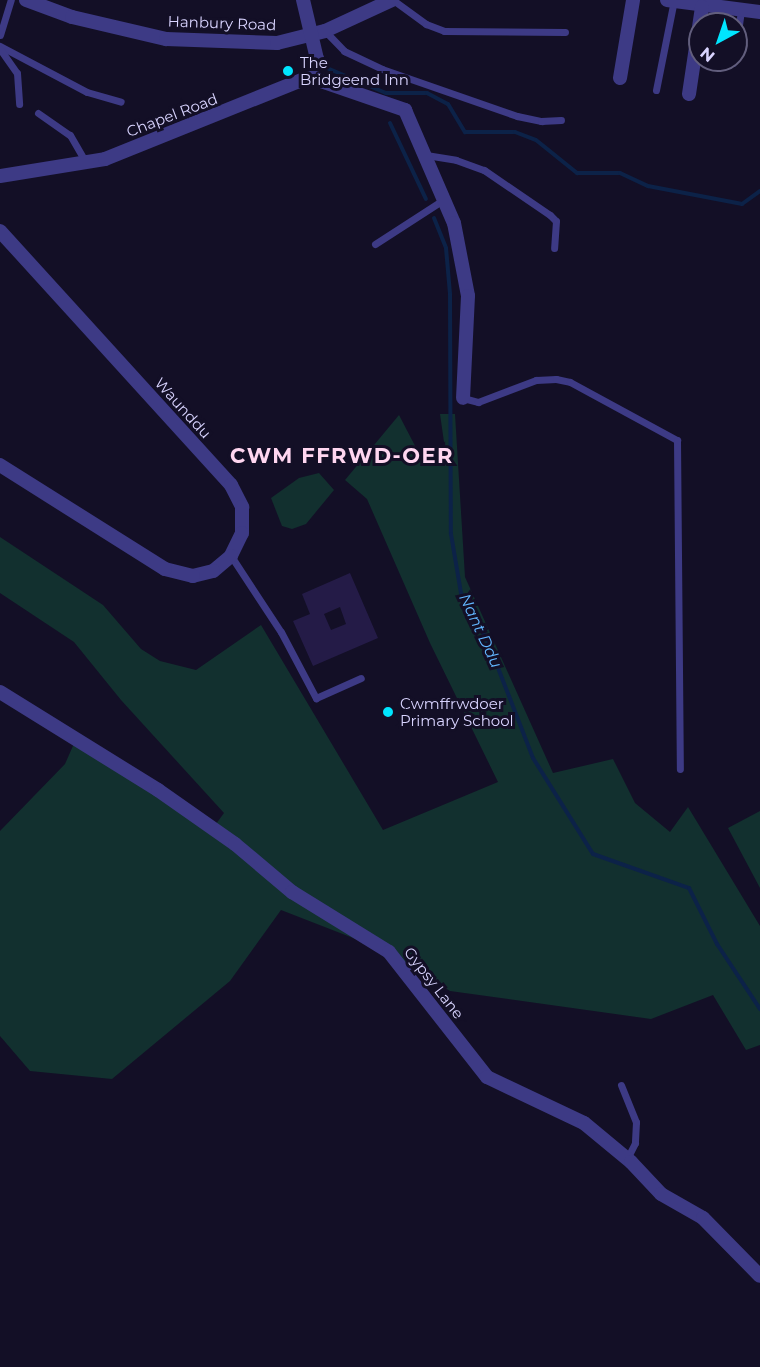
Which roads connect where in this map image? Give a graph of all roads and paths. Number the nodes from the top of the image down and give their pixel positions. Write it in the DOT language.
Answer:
graph roads {
  1 [pos="12,0"];
  2 [pos="26,0"];
  3 [pos="303,0"];
  4 [pos="392,0"];
  5 [pos="633,0"];
  6 [pos="672,0"];
  7 [pos="702,7"];
  8 [pos="741,11"];
  9 [pos="760,12"];
  10 [pos="565,32"];
  11 [pos="319,34"];
  12 [pos="0,35"];
  13 [pos="0,47"];
  14 [pos="309,77"];
  15 [pos="620,78"];
  16 [pos="656,90"];
  17 [pos="689,94"];
  18 [pos="121,102"];
  19 [pos="19,104"];
  20 [pos="38,113"];
  21 [pos="561,120"];
  22 [pos="423,155"];
  23 [pos="85,161"];
  24 [pos="0,176"];
  25 [pos="443,200"];
  26 [pos="0,231"];
  27 [pos="375,244"];
  28 [pos="554,248"];
  29 [pos="464,398"];
  30 [pos="0,465"];
  31 [pos="231,556"];
  32 [pos="361,678"];
  33 [pos="0,692"];
  34 [pos="680,769"];
  35 [pos="621,1085"];
  36 [pos="627,1159"];
  37 [pos="760,1276"];
  1 -- 12 [label="lane"];
  2 -- 11 [label="street, Hanbury Road"];
  3 -- 11 [label="street"];
  4 -- 10 [label="lane"];
  4 -- 11 [label="street, Hanbury Road"];
  5 -- 15 [label="street"];
  6 -- 7 [label="street"];
  6 -- 16 [label="lane"];
  7 -- 8 [label="street"];
  7 -- 17 [label="street"];
  8 -- 9 [label="street"];
  11 -- 14 [label="street"];
  11 -- 21 [label="lane"];
  13 -- 18 [label="lane"];
  13 -- 19 [label="lane"];
  14 -- 22 [label="street"];
  14 -- 23 [label="street, Chapel Road"];
  20 -- 23 [label="lane"];
  22 -- 25 [label="street"];
  22 -- 28 [label="lane"];
  23 -- 24 [label="street, Chapel Road"];
  25 -- 27 [label="lane"];
  25 -- 29 [label="street"];
  26 -- 31 [label="street, Waunddu"];
  29 -- 34 [label="lane"];
  30 -- 31 [label="street"];
  31 -- 32 [label="lane"];
  33 -- 36 [label="street, Gypsy Lane"];
  35 -- 36 [label="lane"];
  36 -- 37 [label="street, Gypsy Lane"];
}
